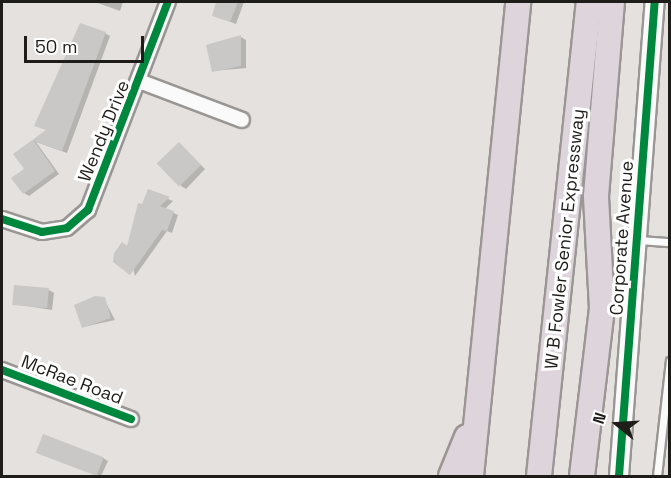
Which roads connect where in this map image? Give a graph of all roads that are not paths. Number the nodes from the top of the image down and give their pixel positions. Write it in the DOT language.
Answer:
graph roads {
  1 [pos="168,2"];
  2 [pos="518,2"];
  3 [pos="589,2"];
  4 [pos="612,2"];
  5 [pos="655,2"];
  6 [pos="140,81"];
  7 [pos="242,120"];
  8 [pos="2,219"];
  9 [pos="637,240"];
  10 [pos="669,242"];
  11 [pos="669,361"];
  12 [pos="2,370"];
  13 [pos="477,410"];
  14 [pos="131,419"];
  15 [pos="451,477"];
  16 [pos="471,477"];
  17 [pos="539,477"];
  18 [pos="582,477"];
  19 [pos="619,477"];
  20 [pos="657,477"];
  1 -- 6 [label="street, Wendy Drive"];
  2 -- 13 [label="highway"];
  3 -- 17 [label="highway, W B Fowler Senior Expressway"];
  4 -- 18 [label="highway"];
  5 -- 9 [label="street, Corporate Avenue"];
  6 -- 7 [label="street"];
  6 -- 8 [label="street, Wendy Drive"];
  9 -- 10 [label="lane"];
  9 -- 19 [label="street, Corporate Avenue"];
  11 -- 20 [label="lane"];
  12 -- 14 [label="street, McRae Road"];
  13 -- 15 [label="highway"];
  13 -- 16 [label="highway"];
}
